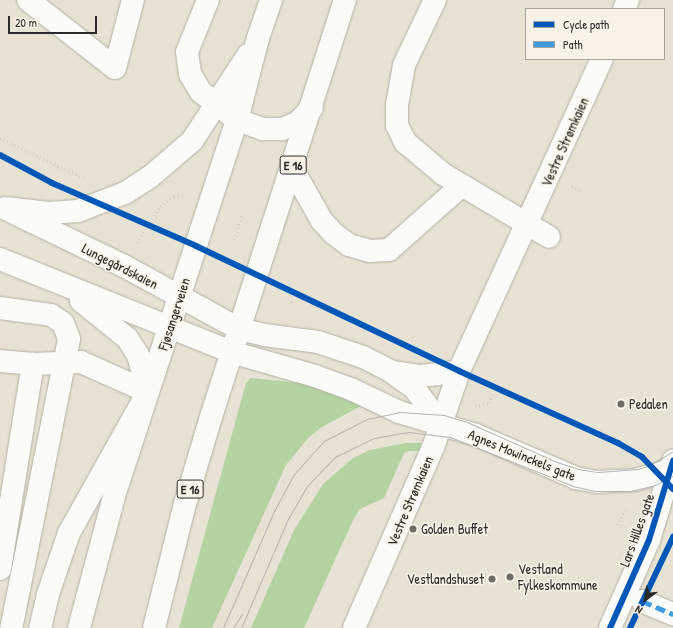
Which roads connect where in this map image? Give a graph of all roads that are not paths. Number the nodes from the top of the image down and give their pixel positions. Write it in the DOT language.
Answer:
graph roads {
  1 [pos="28,0"];
  2 [pos="133,0"];
  3 [pos="208,0"];
  4 [pos="271,0"];
  5 [pos="345,0"];
  6 [pos="435,0"];
  7 [pos="258,38"];
  8 [pos="602,60"];
  9 [pos="216,106"];
  10 [pos="312,108"];
  11 [pos="237,120"];
  12 [pos="292,168"];
  13 [pos="461,186"];
  14 [pos="2,207"];
  15 [pos="528,224"];
  16 [pos="549,237"];
  17 [pos="0,260"];
  18 [pos="56,284"];
  19 [pos="178,296"];
  20 [pos="0,308"];
  21 [pos="169,326"];
  22 [pos="239,329"];
  23 [pos="232,352"];
  24 [pos="0,361"];
  25 [pos="33,364"];
  26 [pos="459,371"];
  27 [pos="392,372"];
  28 [pos="148,392"];
  29 [pos="441,424"];
  30 [pos="672,467"];
  31 [pos="0,569"];
  32 [pos="642,601"];
  33 [pos="673,614"];
  34 [pos="10,628"];
  35 [pos="40,628"];
  36 [pos="79,628"];
  37 [pos="154,628"];
  38 [pos="354,628"];
  39 [pos="610,628"];
  1 -- 2 [label="main road"];
  3 -- 9 [label="main road"];
  4 -- 7 [label="main road, Fjøsangerveien"];
  5 -- 10 [label="main road, E 16"];
  6 -- 13 [label="main road"];
  7 -- 9 [label="main road"];
  7 -- 11 [label="main road, Fjøsangerveien"];
  8 -- 15 [label="main road, Vestre Strømkaien"];
  9 -- 11 [label="main road"];
  9 -- 14 [label="main road"];
  10 -- 11 [label="main road"];
  10 -- 12 [label="main road, E 16"];
  11 -- 19 [label="main road, Fjøsangerveien"];
  12 -- 13 [label="main road"];
  12 -- 22 [label="main road, E 16"];
  13 -- 15 [label="main road"];
  14 -- 19 [label="main road, Lungegårdskaien"];
  15 -- 16 [label="main road"];
  15 -- 26 [label="main road, Vestre Strømkaien"];
  17 -- 18 [label="main road"];
  18 -- 21 [label="main road"];
  18 -- 28 [label="main road"];
  19 -- 21 [label="main road, Fjøsangerveien"];
  19 -- 22 [label="main road, Lungegårdskaien"];
  20 -- 34 [label="main road"];
  21 -- 23 [label="main road"];
  21 -- 28 [label="main road, Fjøsangerveien"];
  22 -- 23 [label="main road, E 16"];
  22 -- 27 [label="main road"];
  23 -- 29 [label="main road, Agnes Mowinckels gate"];
  23 -- 37 [label="main road, E 16"];
  24 -- 25 [label="main road"];
  25 -- 28 [label="main road"];
  25 -- 31 [label="main road"];
  26 -- 27 [label="main road"];
  26 -- 29 [label="main road, Vestre Strømkaien"];
  27 -- 29 [label="main road"];
  28 -- 35 [label="main road"];
  28 -- 36 [label="main road, Fjøsangerveien"];
  29 -- 30 [label="main road, Agnes Mowinckels gate"];
  29 -- 38 [label="main road, Vestre Strømkaien"];
  30 -- 39 [label="main road, Lars Hilles gate"];
  32 -- 33 [label="main road"];
}
